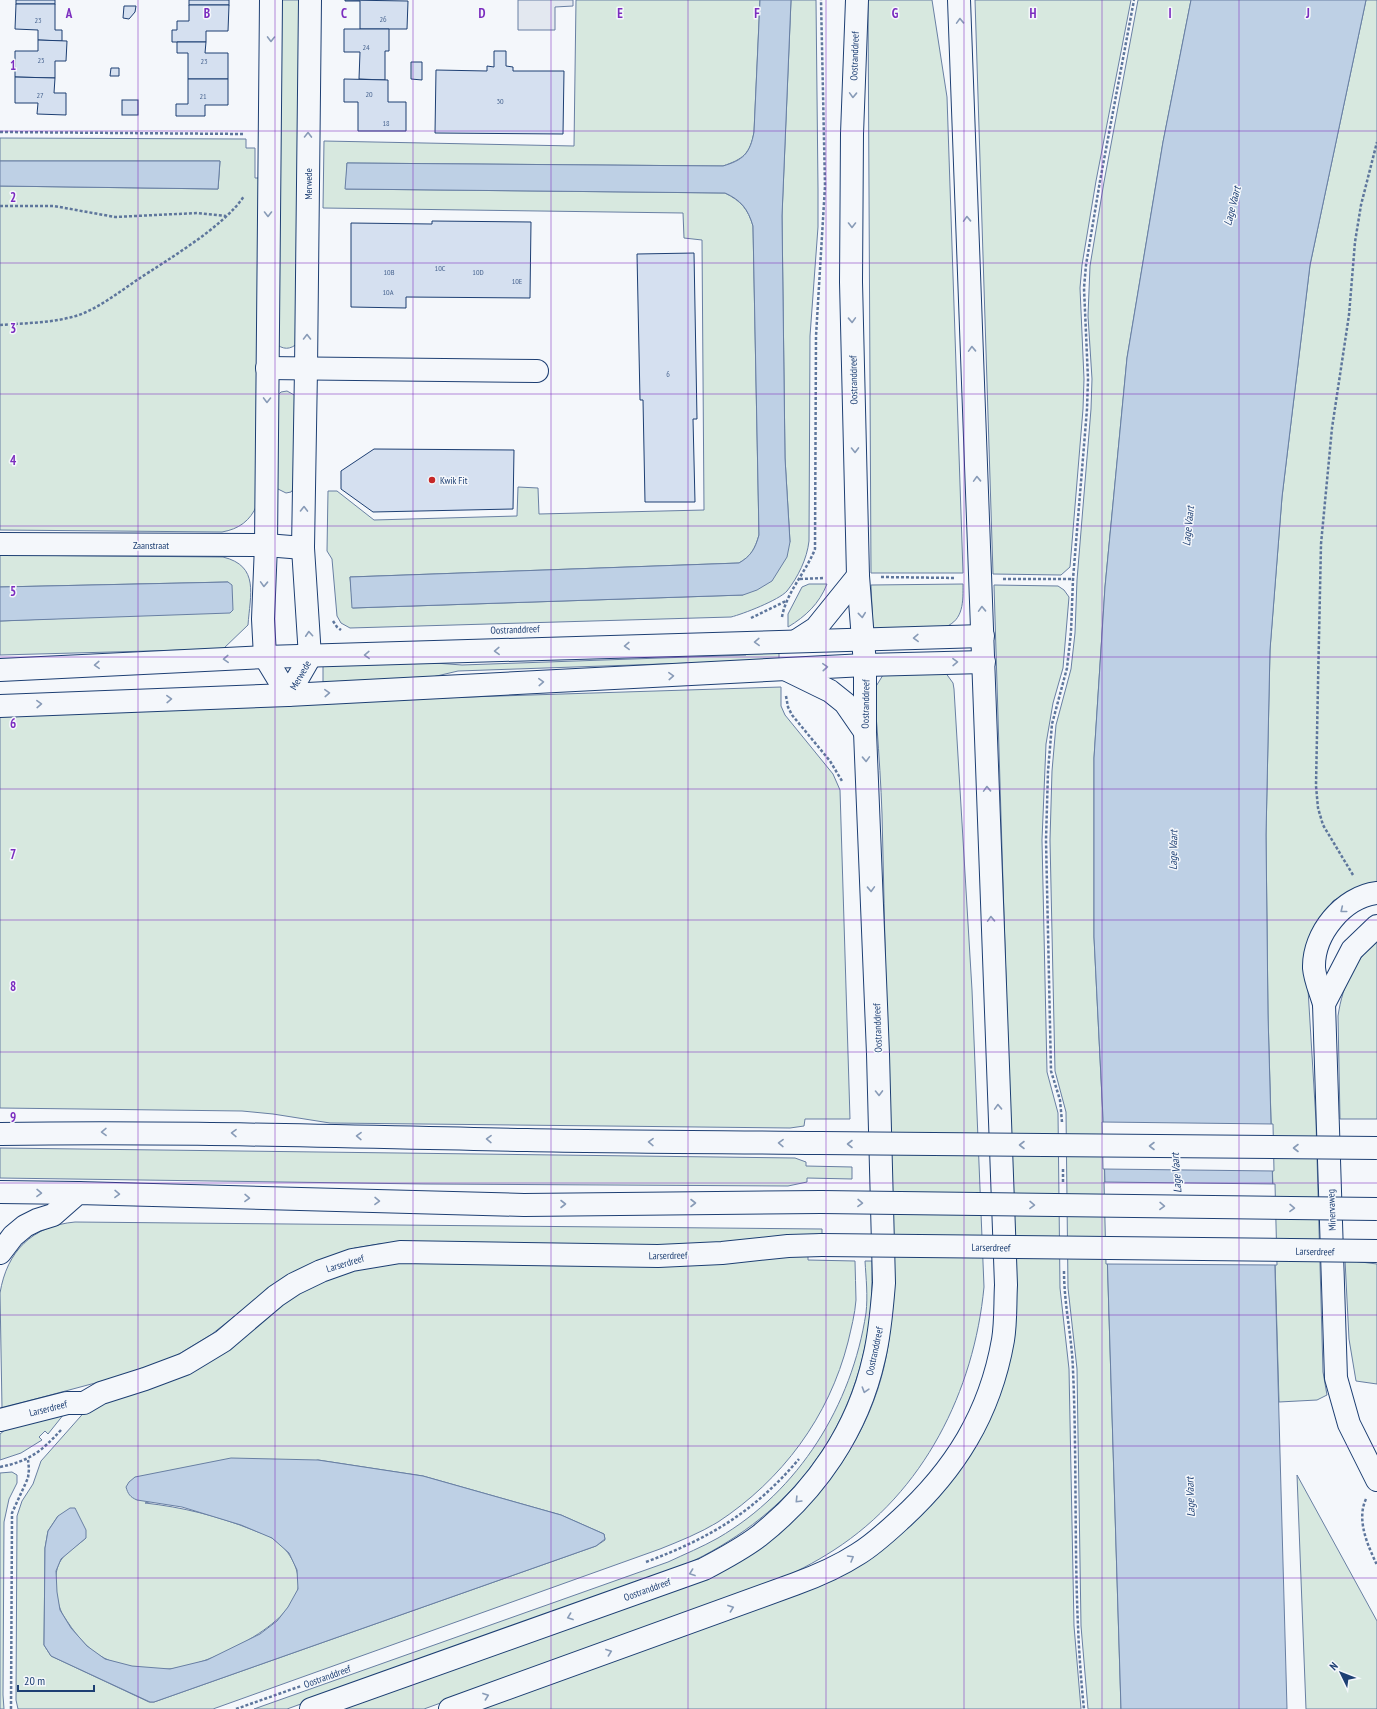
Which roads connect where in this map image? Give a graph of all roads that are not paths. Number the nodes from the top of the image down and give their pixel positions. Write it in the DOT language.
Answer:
graph roads {
  1 [pos="271,0"];
  2 [pos="310,0"];
  3 [pos="857,0"];
  4 [pos="959,0"];
  5 [pos="268,368"];
  6 [pos="306,369"];
  7 [pos="537,371"];
  8 [pos="0,544"];
  9 [pos="266,545"];
  10 [pos="303,548"];
  11 [pos="858,576"];
  12 [pos="983,636"];
  13 [pos="864,639"];
  14 [pos="789,641"];
  15 [pos="265,657"];
  16 [pos="310,657"];
  17 [pos="984,662"];
  18 [pos="865,665"];
  19 [pos="0,670"];
  20 [pos="786,670"];
  21 [pos="288,695"];
  22 [pos="0,706"];
  23 [pos="865,732"];
  24 [pos="1377,893"];
  25 [pos="1377,926"];
  26 [pos="1324,1004"];
  27 [pos="0,1134"];
  28 [pos="1377,1148"];
  29 [pos="0,1192"];
  30 [pos="78,1193"];
  31 [pos="1377,1209"];
  32 [pos="1377,1251"];
  33 [pos="0,1253"];
  34 [pos="0,1420"];
  35 [pos="1377,1480"];
  36 [pos="311,1709"];
  37 [pos="450,1709"];
  1 -- 5 [label="main road, Merwede, one-way"];
  6 -- 2 [label="main road, Merwede, one-way"];
  3 -- 11 [label="main road, Oostranddreef, one-way"];
  12 -- 4 [label="main road, one-way"];
  5 -- 6 [label="main road"];
  5 -- 9 [label="main road, Merwede, one-way"];
  6 -- 7 [label="main road"];
  10 -- 6 [label="main road, Merwede, one-way"];
  8 -- 9 [label="main road, Zaanstraat"];
  9 -- 10 [label="main road, Zaanstraat"];
  9 -- 15 [label="main road, Merwede, one-way"];
  16 -- 10 [label="main road, Merwede, one-way"];
  11 -- 13 [label="main road, Oostranddreef, one-way"];
  11 -- 14 [label="main road"];
  12 -- 13 [label="main road, one-way"];
  12 -- 17 [label="main road"];
  13 -- 14 [label="main road"];
  13 -- 18 [label="main road, Oostranddreef"];
  14 -- 16 [label="main road, one-way"];
  15 -- 16 [label="main road"];
  15 -- 19 [label="main road, one-way"];
  15 -- 21 [label="main road, Merwede"];
  16 -- 21 [label="main road, Merwede"];
  18 -- 17 [label="main road, one-way"];
  37 -- 17 [label="main road, one-way"];
  20 -- 18 [label="main road, one-way"];
  18 -- 23 [label="main road, Oostranddreef"];
  21 -- 20 [label="main road, one-way"];
  20 -- 23 [label="main road"];
  22 -- 21 [label="main road, one-way"];
  23 -- 36 [label="main road, Oostranddreef, one-way"];
  24 -- 26 [label="main road, Minervaweg, one-way"];
  25 -- 26 [label="main road, Minervaweg"];
  26 -- 35 [label="main road, Minervaweg"];
  28 -- 27 [label="main road, one-way, bridge"];
  29 -- 30 [label="main road, one-way"];
  30 -- 31 [label="main road, one-way, bridge"];
  30 -- 33 [label="main road"];
  32 -- 34 [label="main road, Larserdreef, bridge"];
}
